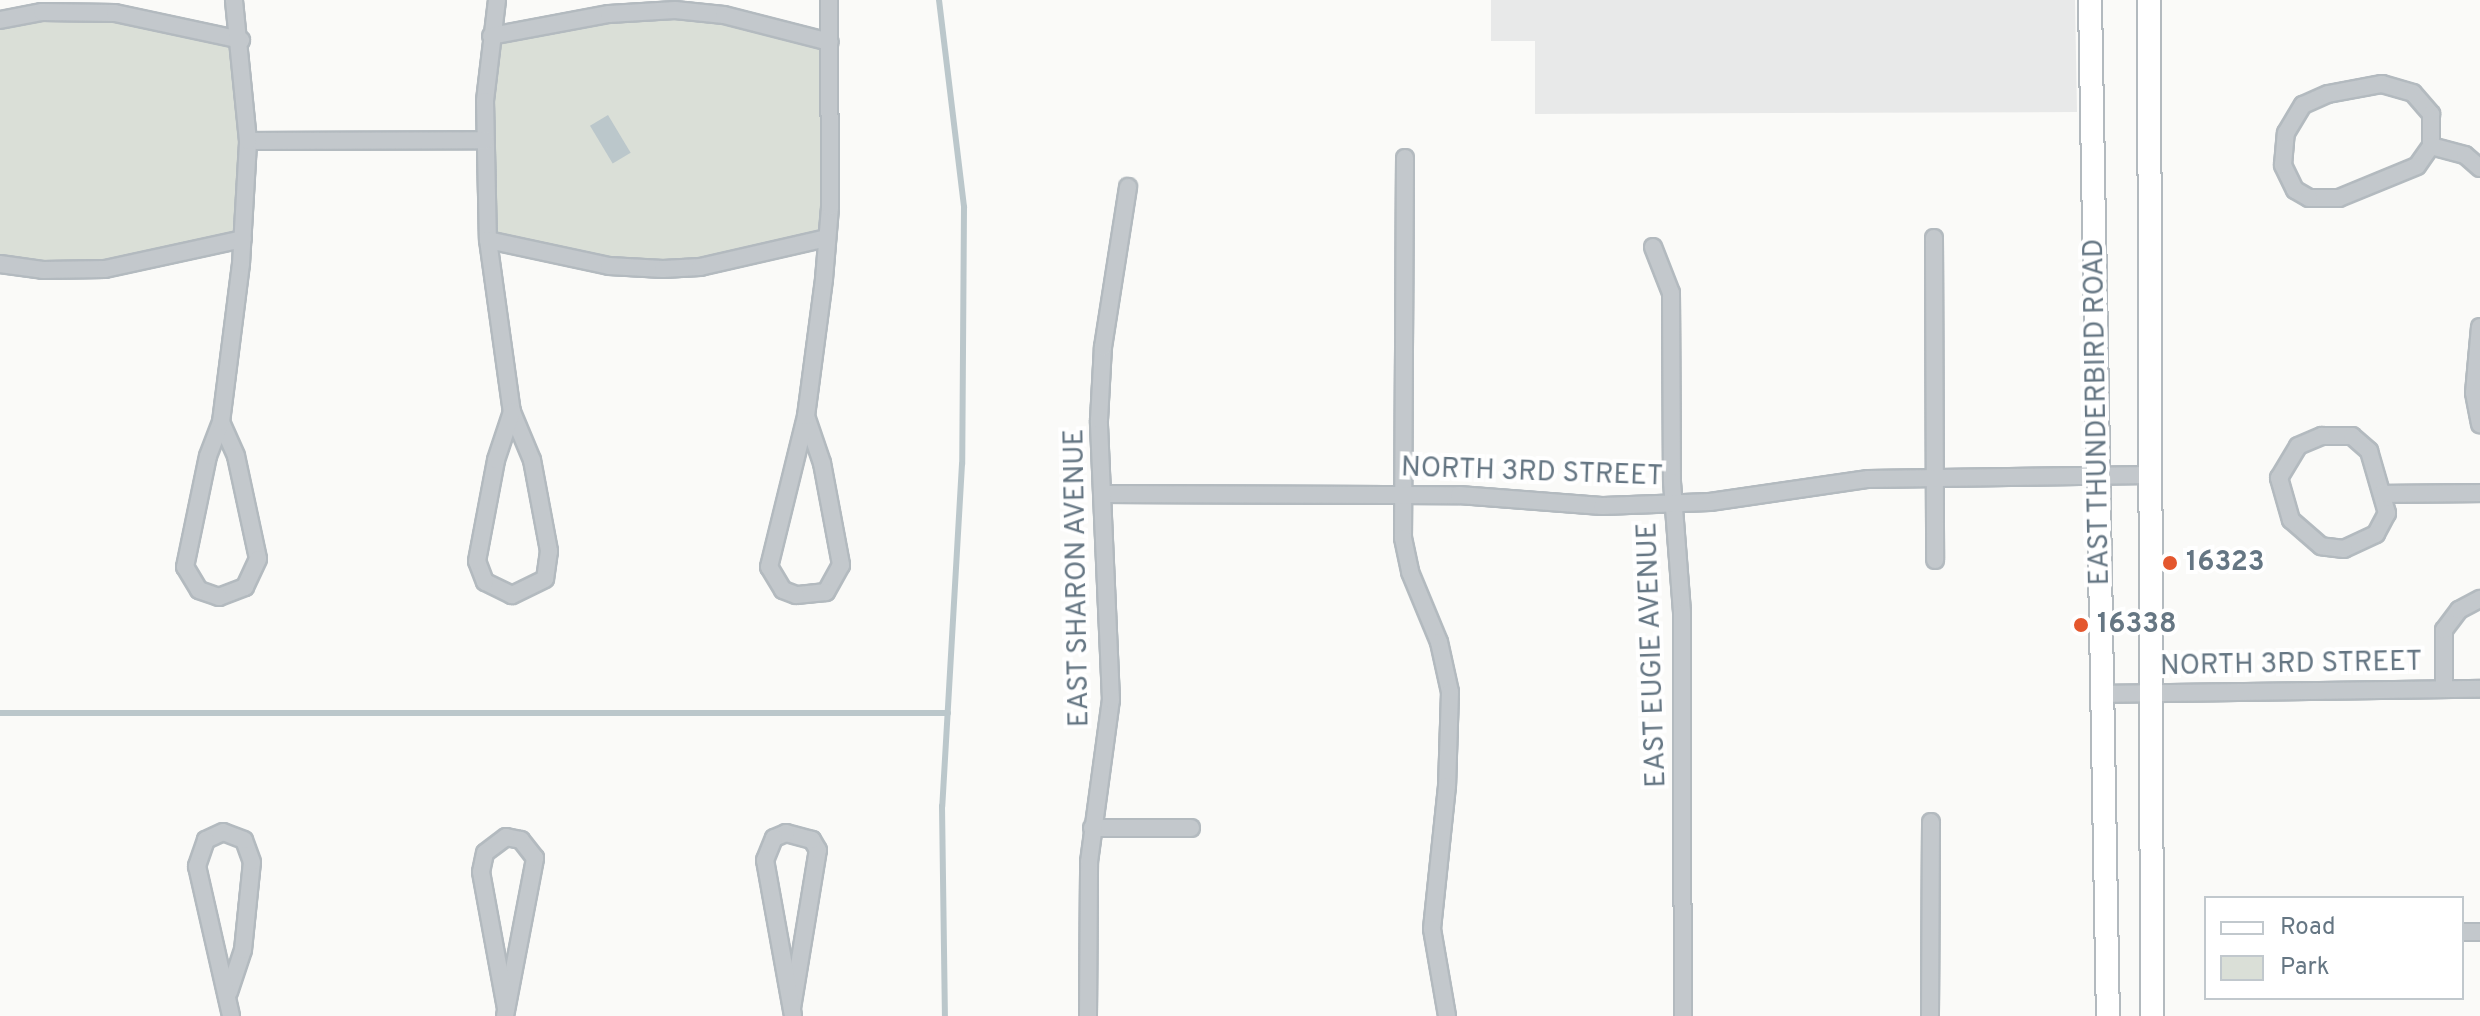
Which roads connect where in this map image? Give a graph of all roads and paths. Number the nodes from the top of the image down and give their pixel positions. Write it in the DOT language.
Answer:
graph roads {
  1 [pos="234,0"];
  2 [pos="497,0"];
  3 [pos="829,0"];
  4 [pos="2090,0"];
  5 [pos="2149,0"];
  6 [pos="0,20"];
  7 [pos="491,36"];
  8 [pos="241,40"];
  9 [pos="830,42"];
  10 [pos="485,140"];
  11 [pos="248,141"];
  12 [pos="2431,146"];
  13 [pos="1405,158"];
  14 [pos="2480,168"];
  15 [pos="1128,187"];
  16 [pos="827,238"];
  17 [pos="1934,238"];
  18 [pos="243,239"];
  19 [pos="488,240"];
  20 [pos="1653,247"];
  21 [pos="0,264"];
  22 [pos="2480,327"];
  23 [pos="512,412"];
  24 [pos="806,416"];
  25 [pos="221,422"];
  26 [pos="2480,424"];
  27 [pos="2150,475"];
  28 [pos="2099,476"];
  29 [pos="1935,477"];
  30 [pos="2480,493"];
  31 [pos="1102,494"];
  32 [pos="1406,494"];
  33 [pos="2383,494"];
  34 [pos="1673,503"];
  35 [pos="1935,560"];
  36 [pos="2480,599"];
  37 [pos="2444,689"];
  38 [pos="2480,689"];
  39 [pos="2153,693"];
  40 [pos="2103,694"];
  41 [pos="1931,822"];
  42 [pos="1092,828"];
  43 [pos="1191,828"];
  44 [pos="229,992"];
  45 [pos="505,1012"];
  46 [pos="793,1012"];
  47 [pos="231,1016"];
  48 [pos="1088,1016"];
  49 [pos="1447,1016"];
  50 [pos="1683,1016"];
  51 [pos="1930,1016"];
  52 [pos="2108,1016"];
  53 [pos="2152,1016"];
  1 -- 8 [label="street"];
  2 -- 7 [label="street"];
  3 -- 9 [label="street"];
  4 -- 28 [label="main road, EAST THUNDERBIRD ROAD"];
  5 -- 27 [label="main road, EAST THUNDERBIRD ROAD"];
  6 -- 8 [label="street"];
  7 -- 9 [label="street"];
  7 -- 10 [label="street"];
  8 -- 11 [label="street"];
  9 -- 16 [label="street"];
  10 -- 11 [label="street"];
  10 -- 19 [label="street"];
  11 -- 18 [label="street"];
  12 -- 12 [label="street"];
  12 -- 14 [label="street"];
  13 -- 32 [label="street"];
  15 -- 31 [label="street, EAST SHARON AVENUE"];
  16 -- 19 [label="street"];
  16 -- 24 [label="street"];
  17 -- 29 [label="street"];
  18 -- 21 [label="street"];
  18 -- 25 [label="street"];
  19 -- 23 [label="street"];
  20 -- 34 [label="street, EAST EUGIE AVENUE"];
  22 -- 26 [label="street"];
  23 -- 23 [label="street"];
  24 -- 24 [label="street"];
  25 -- 25 [label="street"];
  27 -- 28 [label="street, NORTH 3RD STREET"];
  27 -- 39 [label="main road, EAST THUNDERBIRD ROAD"];
  28 -- 29 [label="street, NORTH 3RD STREET"];
  28 -- 40 [label="main road, EAST THUNDERBIRD ROAD"];
  29 -- 34 [label="street, NORTH 3RD STREET"];
  29 -- 35 [label="street"];
  30 -- 33 [label="street"];
  31 -- 32 [label="street, NORTH 3RD STREET"];
  31 -- 42 [label="street, EAST SHARON AVENUE"];
  32 -- 34 [label="street, NORTH 3RD STREET"];
  32 -- 49 [label="street"];
  33 -- 33 [label="street"];
  34 -- 50 [label="street, EAST EUGIE AVENUE"];
  36 -- 37 [label="street"];
  37 -- 38 [label="street, NORTH 3RD STREET"];
  37 -- 39 [label="street, NORTH 3RD STREET"];
  39 -- 40 [label="street, NORTH 3RD STREET"];
  39 -- 53 [label="main road, EAST THUNDERBIRD ROAD"];
  40 -- 52 [label="main road, EAST THUNDERBIRD ROAD"];
  41 -- 51 [label="street"];
  42 -- 43 [label="street"];
  42 -- 48 [label="street, EAST SHARON AVENUE"];
  44 -- 44 [label="street"];
  44 -- 47 [label="street"];
  45 -- 45 [label="street"];
  46 -- 46 [label="street"];
}
